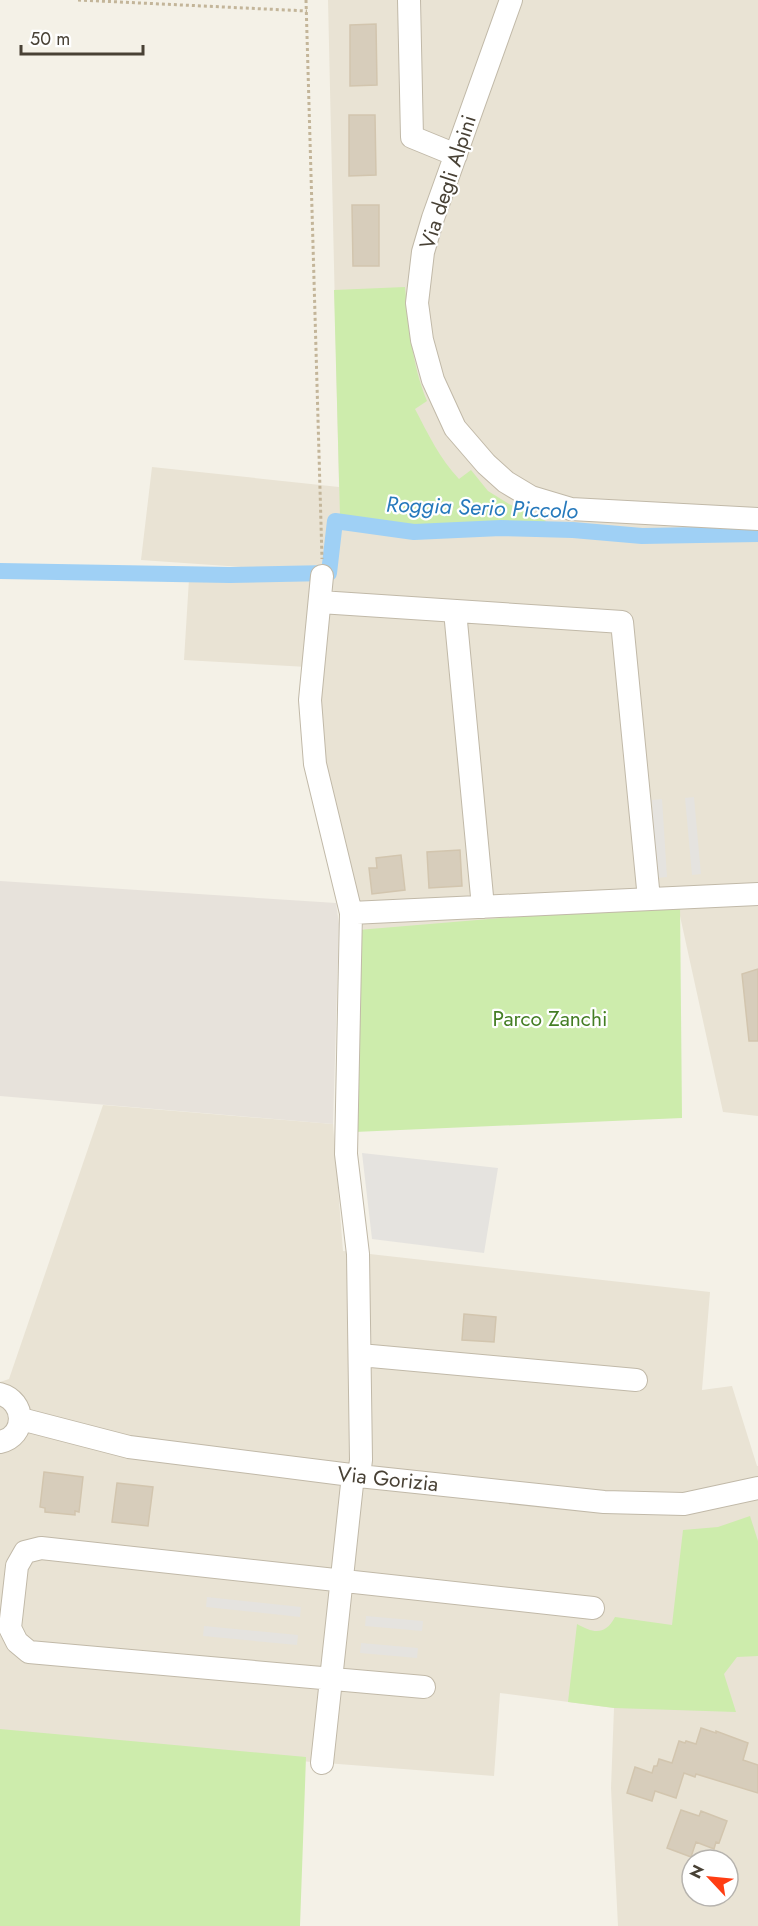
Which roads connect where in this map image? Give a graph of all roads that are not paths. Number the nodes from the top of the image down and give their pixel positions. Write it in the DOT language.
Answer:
graph roads {
  1 [pos="409,0"];
  2 [pos="511,0"];
  3 [pos="456,155"];
  4 [pos="758,519"];
  5 [pos="322,576"];
  6 [pos="320,602"];
  7 [pos="455,611"];
  8 [pos="758,894"];
  9 [pos="649,899"];
  10 [pos="483,907"];
  11 [pos="351,913"];
  12 [pos="360,1354"];
  13 [pos="636,1380"];
  14 [pos="0,1394"];
  15 [pos="21,1419"];
  16 [pos="0,1442"];
  17 [pos="356,1476"];
  18 [pos="758,1488"];
  19 [pos="342,1581"];
  20 [pos="593,1608"];
  21 [pos="5,1628"];
  22 [pos="332,1678"];
  23 [pos="424,1687"];
  24 [pos="322,1763"];
  1 -- 3 [label="street"];
  2 -- 3 [label="street, Via degli Alpini"];
  3 -- 4 [label="street, Via degli Alpini"];
  5 -- 6 [label="street"];
  6 -- 7 [label="street"];
  6 -- 11 [label="street"];
  7 -- 9 [label="street"];
  7 -- 10 [label="street"];
  8 -- 9 [label="street"];
  9 -- 10 [label="street"];
  10 -- 11 [label="street"];
  11 -- 12 [label="street"];
  12 -- 13 [label="street"];
  12 -- 17 [label="street"];
  14 -- 15 [label="street"];
  15 -- 16 [label="street"];
  15 -- 17 [label="street, Via Gorizia"];
  17 -- 18 [label="street, Via Gorizia"];
  17 -- 19 [label="street"];
  19 -- 20 [label="street"];
  19 -- 21 [label="street"];
  19 -- 22 [label="street"];
  21 -- 22 [label="street"];
  22 -- 23 [label="street"];
  22 -- 24 [label="street"];
}
